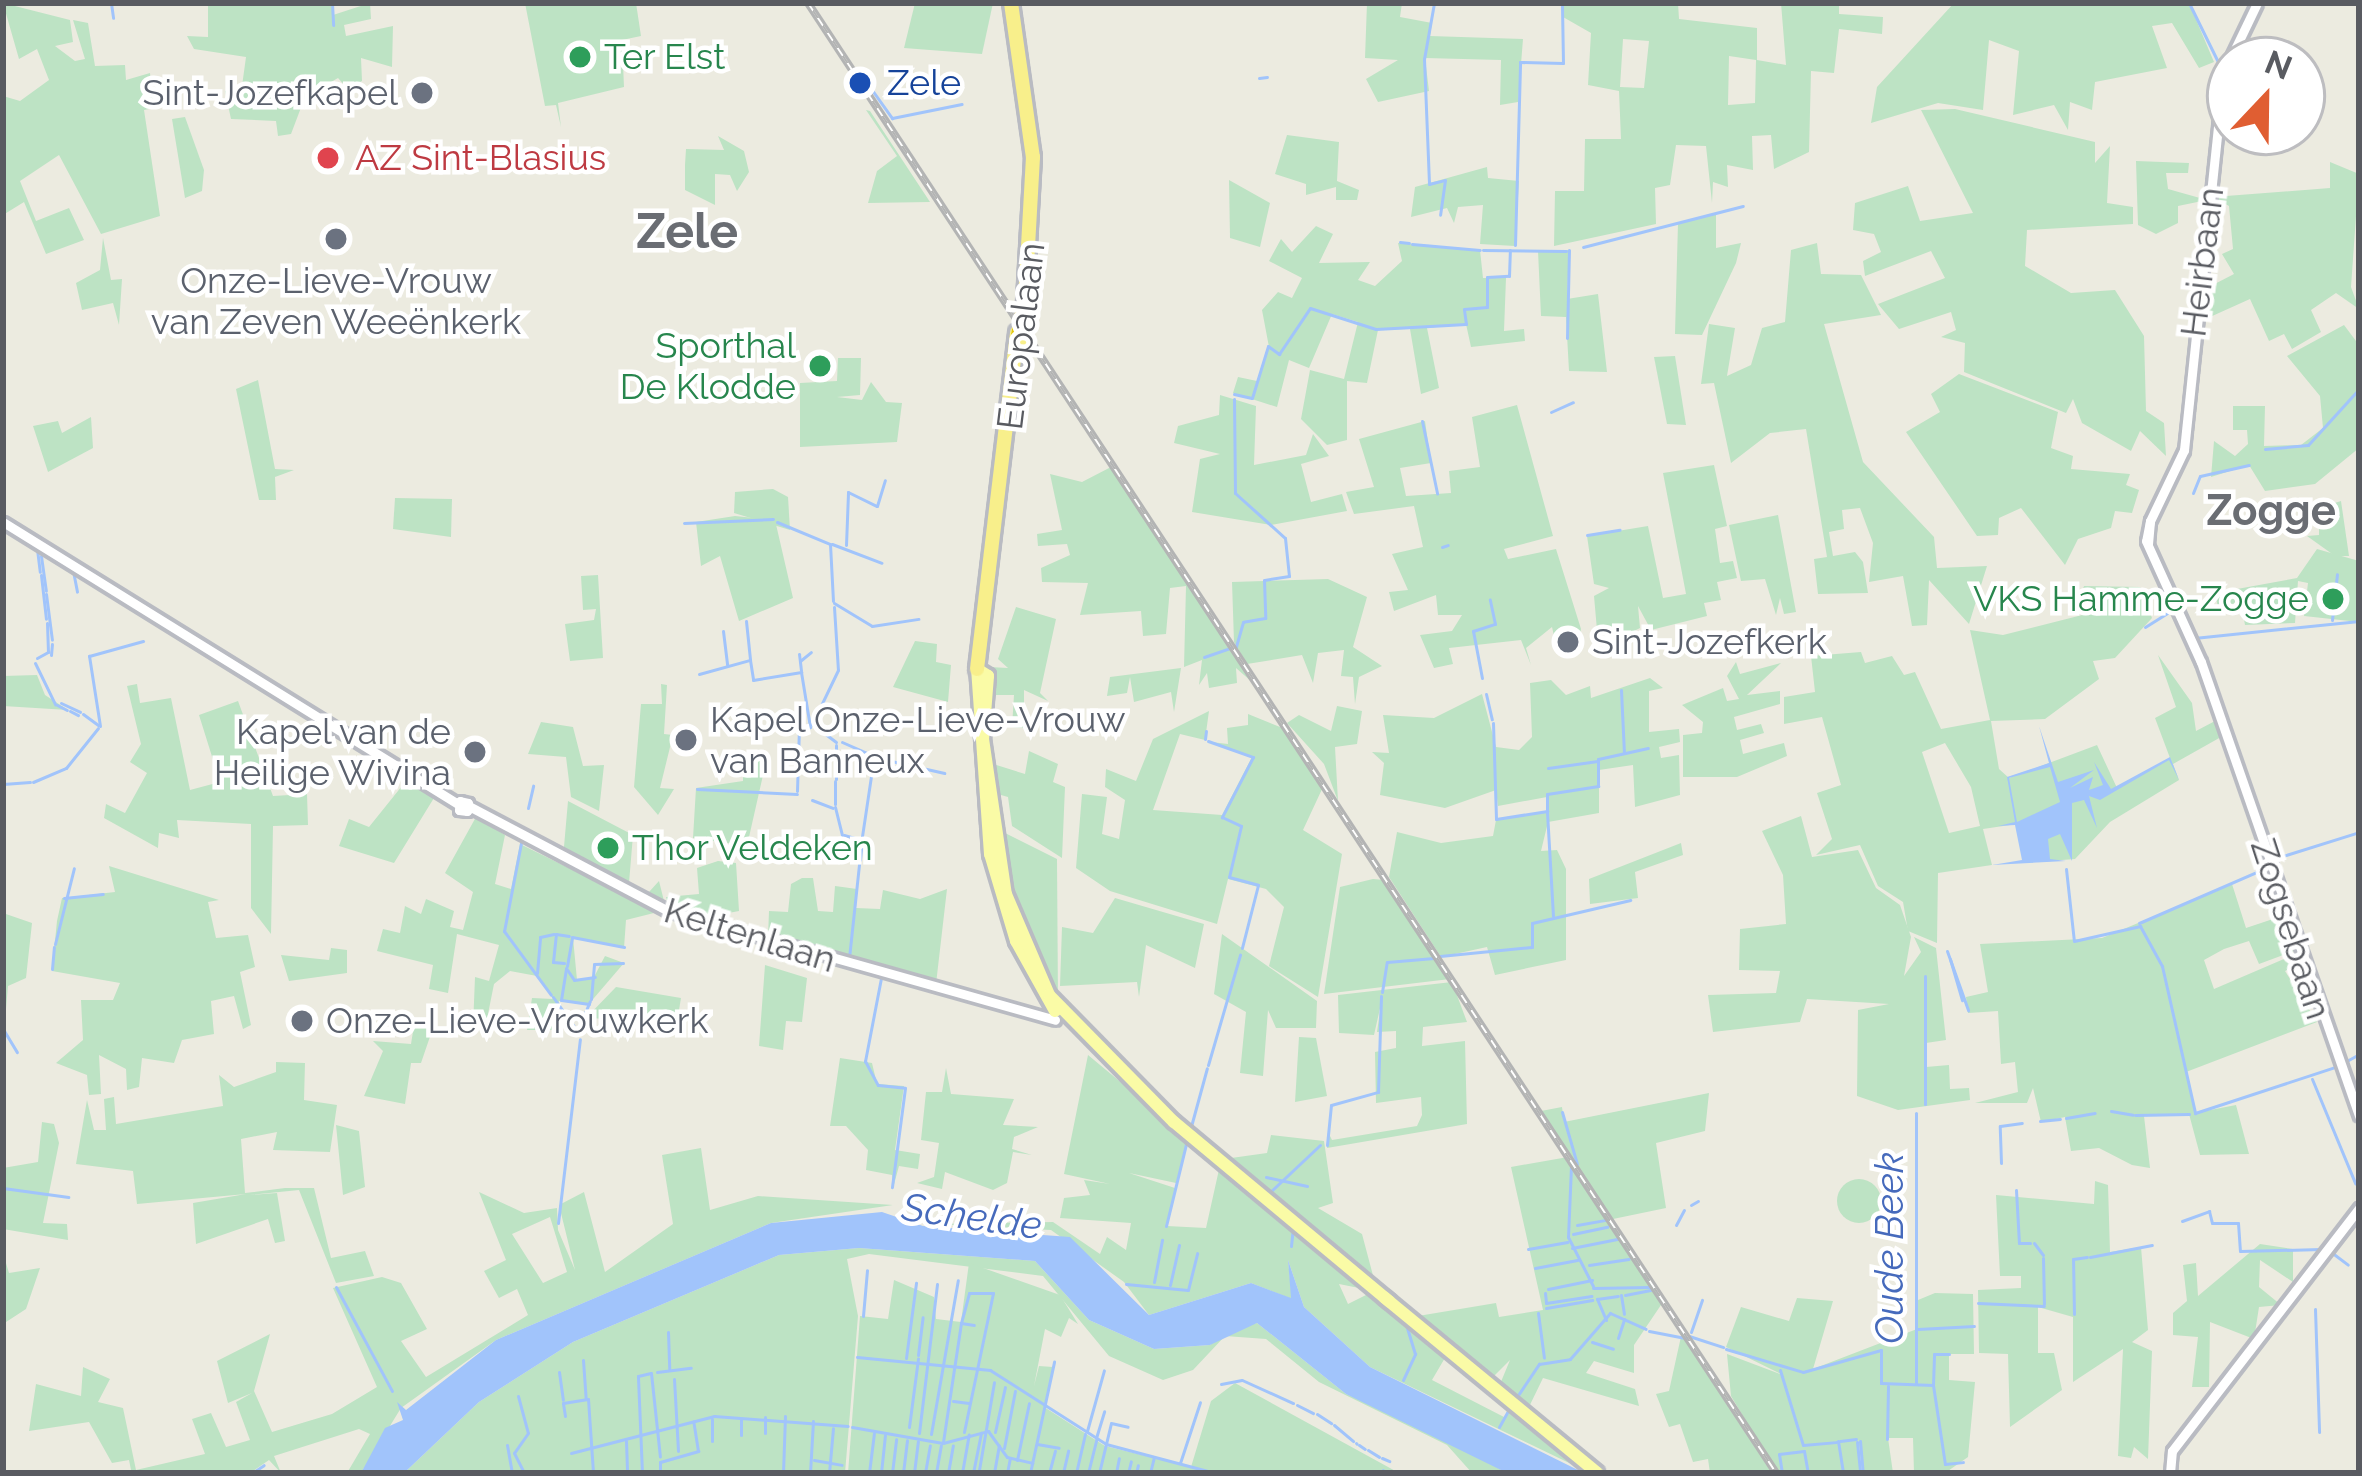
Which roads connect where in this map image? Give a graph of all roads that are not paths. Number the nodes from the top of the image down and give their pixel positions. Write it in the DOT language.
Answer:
graph roads {
  1 [pos="1009,3"];
  2 [pos="2257,3"];
  3 [pos="3,522"];
  4 [pos="980,677"];
  5 [pos="2231,753"];
  6 [pos="1059,1016"];
  7 [pos="2359,1115"];
  8 [pos="2359,1208"];
  9 [pos="1597,1473"];
  10 [pos="2170,1473"];
  1 -- 4 [label="highway, Europalaan"];
  2 -- 5 [label="main road, Heirbaan"];
  3 -- 6 [label="main road, Keltenlaan"];
  4 -- 6 [label="main road, Europalaan"];
  5 -- 7 [label="main road, Zogsebaan"];
  6 -- 9 [label="main road, Europalaan"];
  8 -- 10 [label="main road"];
}
